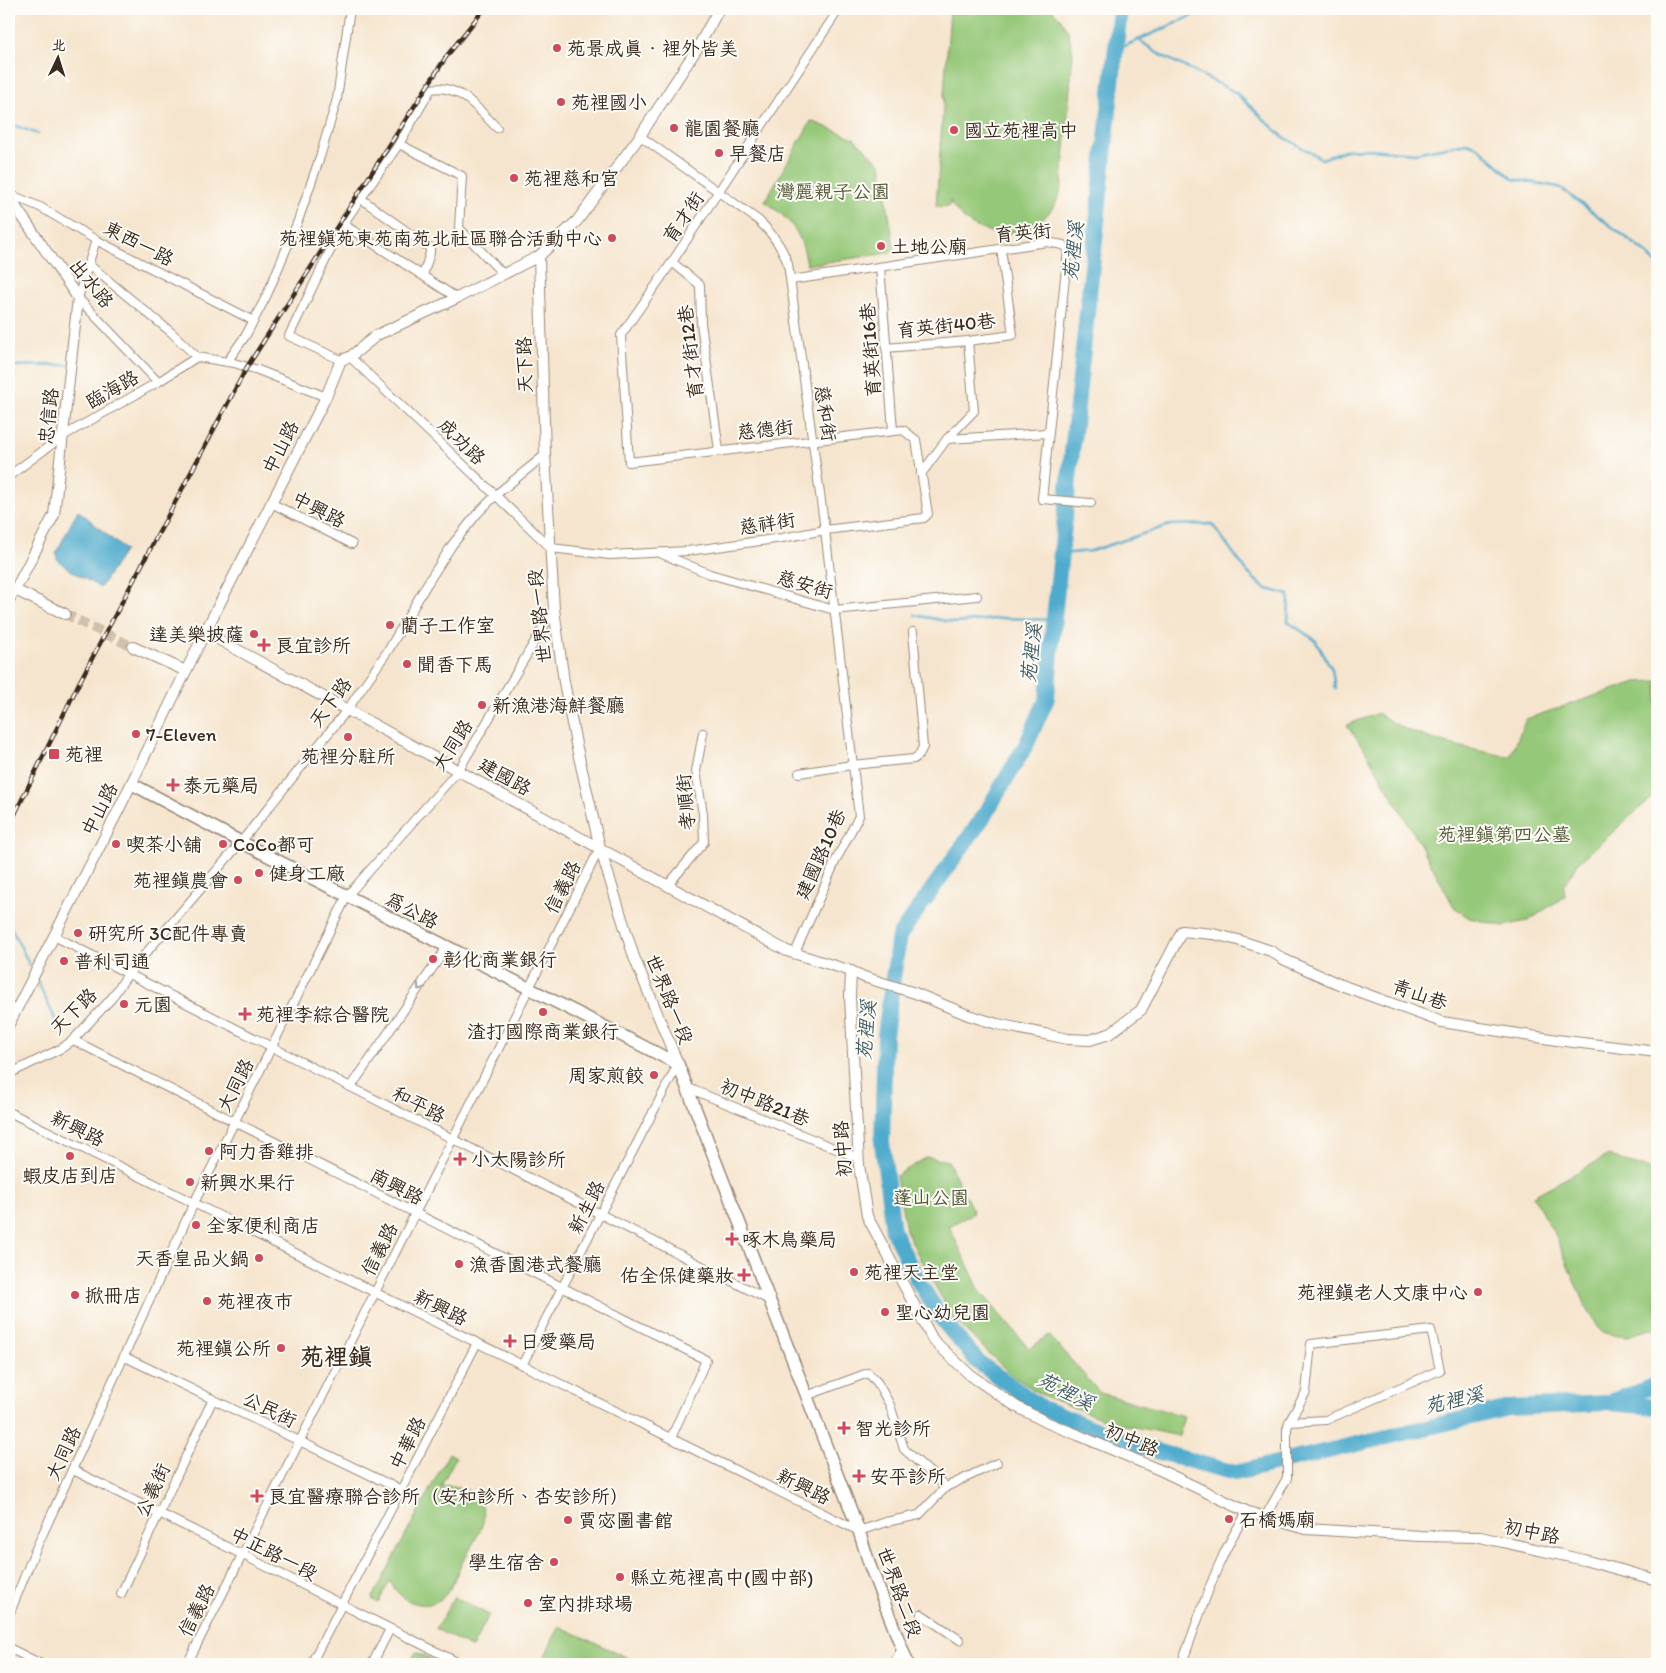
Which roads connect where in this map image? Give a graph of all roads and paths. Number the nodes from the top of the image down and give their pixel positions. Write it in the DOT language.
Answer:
graph roads {
  1 [pos="350,9"];
  2 [pos="719,9"];
  3 [pos="840,9"];
  4 [pos="497,128"];
  5 [pos="640,136"];
  6 [pos="399,144"];
  7 [pos="719,191"];
  8 [pos="9,195"];
  9 [pos="360,198"];
  10 [pos="343,224"];
  11 [pos="96,240"];
  12 [pos="1001,249"];
  13 [pos="539,256"];
  14 [pos="672,262"];
  15 [pos="88,264"];
  16 [pos="880,267"];
  17 [pos="503,274"];
  18 [pos="423,275"];
  19 [pos="791,280"];
  20 [pos="78,298"];
  21 [pos="457,298"];
  22 [pos="254,321"];
  23 [pos="968,341"];
  24 [pos="886,348"];
  25 [pos="196,357"];
  26 [pos="346,359"];
  27 [pos="227,362"];
  28 [pos="158,382"];
  29 [pos="326,396"];
  30 [pos="893,430"];
  31 [pos="1048,433"];
  32 [pos="63,436"];
  33 [pos="947,439"];
  34 [pos="814,440"];
  35 [pos="719,450"];
  36 [pos="545,455"];
  37 [pos="629,462"];
  38 [pos="921,474"];
  39 [pos="9,476"];
  40 [pos="496,495"];
  41 [pos="1090,503"];
  42 [pos="271,504"];
  43 [pos="928,514"];
  44 [pos="825,530"];
  45 [pos="352,544"];
  46 [pos="551,548"];
  47 [pos="660,553"];
  48 [pos="15,590"];
  49 [pos="977,596"];
  50 [pos="9,603"];
  51 [pos="554,609"];
  52 [pos="834,610"];
  53 [pos="65,614"];
  54 [pos="205,632"];
  55 [pos="913,632"];
  56 [pos="133,646"];
  57 [pos="186,671"];
  58 [pos="348,710"];
  59 [pos="703,733"];
  60 [pos="852,765"];
  61 [pos="458,771"];
  62 [pos="799,773"];
  63 [pos="132,784"];
  64 [pos="241,842"];
  65 [pos="600,848"];
  66 [pos="668,885"];
  67 [pos="347,896"];
  68 [pos="1182,931"];
  69 [pos="54,936"];
  70 [pos="447,947"];
  71 [pos="791,952"];
  72 [pos="851,971"];
  73 [pos="128,974"];
  74 [pos="529,989"];
  75 [pos="9,1024"];
  76 [pos="73,1040"];
  77 [pos="272,1047"];
  78 [pos="1657,1052"];
  79 [pos="678,1064"];
  80 [pos="9,1074"];
  81 [pos="686,1087"];
  82 [pos="351,1088"];
  83 [pos="9,1112"];
  84 [pos="234,1122"];
  85 [pos="453,1139"];
  86 [pos="858,1158"];
  87 [pos="194,1203"];
  88 [pos="415,1213"];
  89 [pos="600,1214"];
  90 [pos="562,1288"];
  91 [pos="375,1292"];
  92 [pos="770,1300"];
  93 [pos="477,1343"];
  94 [pos="125,1357"];
  95 [pos="522,1365"];
  96 [pos="806,1396"];
  97 [pos="213,1399"];
  98 [pos="1288,1425"];
  99 [pos="671,1438"];
  100 [pos="300,1441"];
  101 [pos="997,1463"];
  102 [pos="73,1470"];
  103 [pos="946,1487"];
  104 [pos="401,1490"];
  105 [pos="1248,1512"];
  106 [pos="159,1514"];
  107 [pos="1265,1518"];
  108 [pos="859,1531"];
  109 [pos="242,1555"];
  110 [pos="1657,1580"];
  111 [pos="121,1594"];
  112 [pos="342,1605"];
  113 [pos="921,1614"];
  114 [pos="9,1615"];
  115 [pos="390,1629"];
  116 [pos="960,1640"];
  117 [pos="9,1648"];
  118 [pos="902,1649"];
  119 [pos="41,1664"];
  120 [pos="187,1664"];
  121 [pos="311,1664"];
  122 [pos="372,1664"];
  123 [pos="461,1664"];
  124 [pos="893,1664"];
  125 [pos="908,1664"];
  126 [pos="1183,1664"];
  1 -- 22 [label="street"];
  2 -- 5 [label="street, 中山路"];
  3 -- 7 [label="street, 育才街"];
  4 -- 6 [label="street"];
  5 -- 7 [label="street, 慈和街"];
  5 -- 13 [label="street, 中山路"];
  6 -- 9 [label="street"];
  6 -- 17 [label="street"];
  7 -- 14 [label="street, 育才街"];
  7 -- 19 [label="street, 慈和街"];
  8 -- 11 [label="street, 東西一路"];
  8 -- 20 [label="street, 出水路"];
  9 -- 10 [label="street"];
  9 -- 18 [label="street"];
  10 -- 18 [label="street"];
  10 -- 26 [label="street, 成功路"];
  11 -- 15 [label="street, 忠信路"];
  11 -- 22 [label="street, 東西一路"];
  12 -- 16 [label="street, 育英街"];
  12 -- 23 [label="street, 育英街40巷"];
  12 -- 31 [label="street, 育英街"];
  13 -- 17 [label="street, 中山路"];
  13 -- 36 [label="street, 天下路"];
  14 -- 35 [label="street, 育才街12巷"];
  14 -- 37 [label="street, 育才街"];
  15 -- 20 [label="street, 忠信路"];
  15 -- 25 [label="street"];
  16 -- 19 [label="street, 育英街"];
  16 -- 24 [label="street, 育英街16巷"];
  17 -- 21 [label="street, 中山路"];
  18 -- 21 [label="street"];
  19 -- 34 [label="street, 慈和街"];
  20 -- 28 [label="street, 出水路"];
  20 -- 32 [label="street, 忠信路"];
  21 -- 26 [label="street, 中山路"];
  22 -- 27 [label="street"];
  23 -- 24 [label="street, 育英街40巷"];
  23 -- 33 [label="street"];
  24 -- 30 [label="street, 育英街16巷"];
  25 -- 27 [label="street"];
  25 -- 28 [label="street, 臨海路"];
  26 -- 29 [label="street, 中山路"];
  26 -- 40 [label="street, 成功路"];
  27 -- 29 [label="street"];
  28 -- 32 [label="street, 臨海路"];
  29 -- 42 [label="street, 中山路"];
  30 -- 34 [label="street, 慈德街"];
  30 -- 38 [label="street, 慈德街"];
  31 -- 33 [label="street"];
  31 -- 41 [label="street, 育英街"];
  32 -- 39 [label="street, 臨海路"];
  32 -- 48 [label="street, 忠信路"];
  33 -- 38 [label="street"];
  34 -- 35 [label="street, 慈德街"];
  34 -- 44 [label="street, 慈和街"];
  35 -- 37 [label="street, 慈德街"];
  36 -- 40 [label="street, 天下路"];
  36 -- 46 [label="street, 世界路一段"];
  38 -- 43 [label="street, 慈德街"];
  40 -- 46 [label="street, 成功路"];
  40 -- 58 [label="street, 天下路"];
  42 -- 45 [label="street, 中興路"];
  42 -- 54 [label="street, 中山路"];
  43 -- 44 [label="street, 慈祥街"];
  44 -- 47 [label="street, 慈祥街"];
  44 -- 52 [label="street, 慈和街"];
  46 -- 47 [label="street, 慈祥街"];
  46 -- 51 [label="street, 世界路一段"];
  47 -- 52 [label="street, 慈安街"];
  48 -- 50 [label="street"];
  48 -- 53 [label="street"];
  49 -- 52 [label="street, 慈安街"];
  51 -- 61 [label="street, 大同路"];
  51 -- 65 [label="street, 世界路一段"];
  52 -- 60 [label="street, 慈和街"];
  54 -- 57 [label="street, 中山路"];
  54 -- 58 [label="street, 建國路"];
  55 -- 60 [label="street"];
  56 -- 57 [label="street"];
  57 -- 63 [label="street, 中山路"];
  58 -- 61 [label="street, 建國路"];
  58 -- 64 [label="street, 天下路"];
  59 -- 66 [label="street, 孝順街"];
  60 -- 62 [label="street"];
  60 -- 71 [label="street, 建國路10巷"];
  61 -- 65 [label="street, 建國路"];
  61 -- 67 [label="street, 大同路"];
  63 -- 64 [label="main road, 為公路"];
  63 -- 69 [label="street, 中山路"];
  64 -- 67 [label="main road, 為公路"];
  64 -- 73 [label="street, 天下路"];
  65 -- 66 [label="street, 建國路"];
  65 -- 74 [label="street, 信義路"];
  65 -- 79 [label="street, 世界路一段"];
  66 -- 71 [label="street, 建國路"];
  67 -- 70 [label="main road, 為公路"];
  67 -- 77 [label="street, 大同路"];
  68 -- 72 [label="street, 建國路"];
  68 -- 78 [label="street, 青山巷"];
  69 -- 73 [label="street, 和平路"];
  69 -- 75 [label="street, 中山路"];
  70 -- 74 [label="main road, 為公路"];
  70 -- 82 [label="street, one-way"];
  71 -- 72 [label="street, 建國路"];
  72 -- 86 [label="street, 初中路"];
  73 -- 76 [label="street, 天下路"];
  73 -- 77 [label="street, 和平路"];
  74 -- 79 [label="main road, 為公路"];
  74 -- 85 [label="street, 信義路"];
  76 -- 80 [label="street, 天下路"];
  76 -- 84 [label="street, 南興路"];
  77 -- 82 [label="street, 和平路"];
  77 -- 84 [label="street, 大同路"];
  79 -- 81 [label="main road, 世界路一段"];
  79 -- 89 [label="street, 新生路"];
  81 -- 86 [label="street, 初中路21巷"];
  81 -- 92 [label="main road, 世界路一段"];
  82 -- 85 [label="street, 和平路"];
  83 -- 87 [label="street, 新興路"];
  84 -- 87 [label="street, 大同路"];
  84 -- 88 [label="street, 南興路"];
  85 -- 88 [label="street, 信義路"];
  85 -- 89 [label="street, 和平路"];
  86 -- 105 [label="street, 初中路"];
  87 -- 91 [label="street, 新興路"];
  87 -- 94 [label="street, 大同路"];
  88 -- 90 [label="street, 南興路"];
  88 -- 91 [label="street, 信義路"];
  89 -- 90 [label="street, 新生路"];
  89 -- 92 [label="street, 和平路"];
  90 -- 95 [label="street, 新生路"];
  90 -- 99 [label="street, 南興路"];
  91 -- 93 [label="street, 新興路"];
  91 -- 100 [label="street, 信義路"];
  92 -- 96 [label="main road, 世界路一段"];
  93 -- 95 [label="street, 新興路"];
  93 -- 104 [label="street, 中華路"];
  94 -- 97 [label="street, 公民街"];
  94 -- 102 [label="street, 大同路"];
  95 -- 99 [label="street, 新興路"];
  96 -- 103 [label="street"];
  96 -- 108 [label="main road, 世界路一段"];
  97 -- 100 [label="street, 公民街"];
  97 -- 106 [label="street, 公義街"];
  98 -- 98 [label="street"];
  98 -- 107 [label="street"];
  99 -- 108 [label="street, 新興路"];
  100 -- 104 [label="street, 公民街"];
  100 -- 109 [label="street, 信義路"];
  101 -- 103 [label="street"];
  102 -- 106 [label="street, 中正路一段"];
  102 -- 114 [label="street, 大同路"];
  103 -- 108 [label="street"];
  104 -- 112 [label="street, 中華路"];
  105 -- 107 [label="street, 初中路"];
  105 -- 126 [label="street"];
  106 -- 109 [label="street, 中正路一段"];
  106 -- 111 [label="street, 公義街"];
  107 -- 110 [label="street, 初中路"];
  108 -- 118 [label="main road, 世界路二段"];
  109 -- 112 [label="street, 中正路一段"];
  109 -- 120 [label="street, 信義路"];
  112 -- 115 [label="street, 中正路一段"];
  112 -- 121 [label="street, 中華路"];
  113 -- 116 [label="street"];
  115 -- 122 [label="street"];
  115 -- 123 [label="street, 中正路一段"];
  117 -- 119 [label="street"];
  118 -- 124 [label="street"];
  118 -- 125 [label="main road, 世界路二段"];
}
